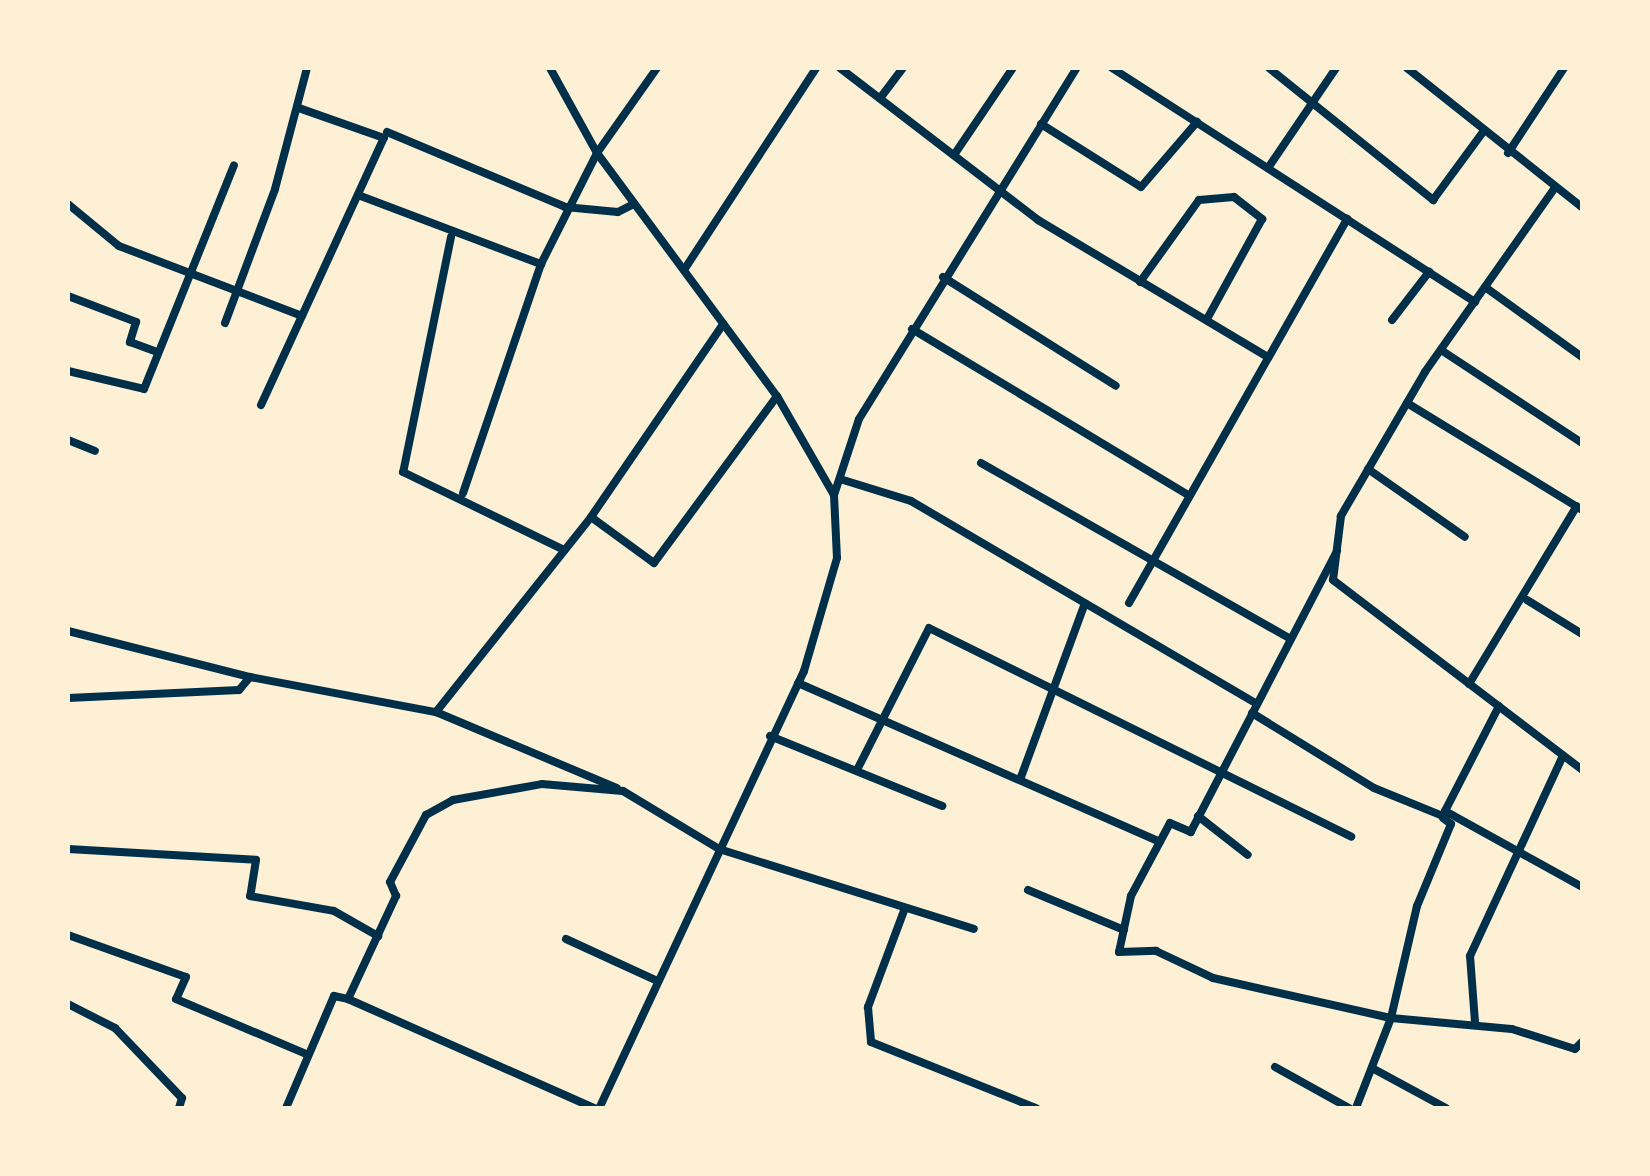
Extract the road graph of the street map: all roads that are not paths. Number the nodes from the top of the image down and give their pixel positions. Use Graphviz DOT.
graph roads {
  1 [pos="307,68"];
  2 [pos="550,68"];
  3 [pos="657,68"];
  4 [pos="816,68"];
  5 [pos="840,68"];
  6 [pos="903,68"];
  7 [pos="1013,68"];
  8 [pos="1078,68"];
  9 [pos="1112,68"];
  10 [pos="1269,68"];
  11 [pos="1336,68"];
  12 [pos="1407,68"];
  13 [pos="1430,68"];
  14 [pos="1564,68"];
  15 [pos="1422,80"];
  16 [pos="882,97"];
  17 [pos="1313,100"];
  18 [pos="299,108"];
  19 [pos="1197,122"];
  20 [pos="1041,124"];
  21 [pos="387,132"];
  22 [pos="1484,132"];
  23 [pos="596,153"];
  24 [pos="1508,153"];
  25 [pos="954,155"];
  26 [pos="234,165"];
  27 [pos="1268,168"];
  28 [pos="1554,188"];
  29 [pos="998,189"];
  30 [pos="358,195"];
  31 [pos="68,204"];
  32 [pos="634,204"];
  33 [pos="565,207"];
  34 [pos="1582,207"];
  35 [pos="1347,219"];
  36 [pos="451,237"];
  37 [pos="541,264"];
  38 [pos="187,270"];
  39 [pos="684,270"];
  40 [pos="1428,272"];
  41 [pos="943,276"];
  42 [pos="1140,282"];
  43 [pos="238,287"];
  44 [pos="1485,287"];
  45 [pos="68,296"];
  46 [pos="1474,302"];
  47 [pos="302,316"];
  48 [pos="1207,319"];
  49 [pos="1392,320"];
  50 [pos="225,323"];
  51 [pos="723,324"];
  52 [pos="912,329"];
  53 [pos="1441,350"];
  54 [pos="158,352"];
  55 [pos="1266,356"];
  56 [pos="1582,357"];
  57 [pos="68,371"];
  58 [pos="1116,386"];
  59 [pos="778,396"];
  60 [pos="1407,403"];
  61 [pos="261,405"];
  62 [pos="68,440"];
  63 [pos="1582,443"];
  64 [pos="95,451"];
  65 [pos="981,462"];
  66 [pos="1368,469"];
  67 [pos="840,479"];
  68 [pos="462,493"];
  69 [pos="1187,494"];
  70 [pos="834,495"];
  71 [pos="1580,508"];
  72 [pos="592,518"];
  73 [pos="1465,537"];
  74 [pos="562,549"];
  75 [pos="1336,551"];
  76 [pos="1154,556"];
  77 [pos="1526,600"];
  78 [pos="1085,603"];
  79 [pos="1129,603"];
  80 [pos="68,632"];
  81 [pos="1582,634"];
  82 [pos="1289,638"];
  83 [pos="250,677"];
  84 [pos="798,683"];
  85 [pos="1056,684"];
  86 [pos="1469,684"];
  87 [pos="68,698"];
  88 [pos="1498,706"];
  89 [pos="1254,708"];
  90 [pos="436,712"];
  91 [pos="882,719"];
  92 [pos="770,736"];
  93 [pos="1563,756"];
  94 [pos="857,770"];
  95 [pos="1222,770"];
  96 [pos="1582,770"];
  97 [pos="1020,777"];
  98 [pos="623,791"];
  99 [pos="942,806"];
  100 [pos="1444,814"];
  101 [pos="1198,816"];
  102 [pos="1351,837"];
  103 [pos="1160,842"];
  104 [pos="68,849"];
  105 [pos="719,849"];
  106 [pos="1248,856"];
  107 [pos="1517,858"];
  108 [pos="1582,887"];
  109 [pos="1028,890"];
  110 [pos="905,908"];
  111 [pos="974,930"];
  112 [pos="1124,930"];
  113 [pos="68,935"];
  114 [pos="378,936"];
  115 [pos="566,939"];
  116 [pos="655,980"];
  117 [pos="348,999"];
  118 [pos="68,1004"];
  119 [pos="1391,1018"];
  120 [pos="1475,1022"];
  121 [pos="1582,1042"];
  122 [pos="306,1054"];
  123 [pos="1275,1067"];
  124 [pos="1372,1068"];
  125 [pos="179,1108"];
  126 [pos="286,1108"];
  127 [pos="596,1108"];
  128 [pos="1036,1108"];
  129 [pos="1353,1108"];
  130 [pos="1446,1108"];
  1 -- 18 [label="street"];
  2 -- 23 [label="street"];
  3 -- 23 [label="street"];
  4 -- 39 [label="street"];
  5 -- 16 [label="street"];
  6 -- 16 [label="street"];
  7 -- 25 [label="street"];
  8 -- 20 [label="street"];
  9 -- 19 [label="street"];
  10 -- 17 [label="street"];
  11 -- 17 [label="street"];
  12 -- 15 [label="street"];
  13 -- 15 [label="street"];
  14 -- 24 [label="street"];
  15 -- 22 [label="street"];
  16 -- 25 [label="street"];
  17 -- 22 [label="street"];
  17 -- 27 [label="street"];
  18 -- 30 [label="street"];
  18 -- 43 [label="street"];
  19 -- 20 [label="street"];
  19 -- 27 [label="street"];
  20 -- 29 [label="street"];
  21 -- 33 [label="street"];
  22 -- 24 [label="street"];
  23 -- 32 [label="street"];
  23 -- 33 [label="street"];
  24 -- 28 [label="street"];
  25 -- 29 [label="street"];
  26 -- 38 [label="street"];
  27 -- 35 [label="street"];
  28 -- 34 [label="street"];
  28 -- 44 [label="street"];
  29 -- 41 [label="street"];
  29 -- 42 [label="street"];
  30 -- 36 [label="street"];
  30 -- 47 [label="street"];
  31 -- 38 [label="street"];
  32 -- 33 [label="street"];
  32 -- 39 [label="street"];
  33 -- 37 [label="street"];
  35 -- 40 [label="street"];
  35 -- 55 [label="street"];
  36 -- 37 [label="street"];
  36 -- 68 [label="street"];
  37 -- 68 [label="street"];
  38 -- 43 [label="street"];
  38 -- 54 [label="street"];
  39 -- 51 [label="street"];
  40 -- 46 [label="street"];
  40 -- 49 [label="street"];
  41 -- 52 [label="street"];
  41 -- 58 [label="street"];
  42 -- 48 [label="street"];
  42 -- 48 [label="street"];
  43 -- 47 [label="street"];
  43 -- 50 [label="street"];
  44 -- 46 [label="street"];
  44 -- 56 [label="street"];
  45 -- 54 [label="street"];
  46 -- 53 [label="street"];
  47 -- 61 [label="street"];
  48 -- 55 [label="street"];
  51 -- 59 [label="street"];
  51 -- 72 [label="street"];
  52 -- 67 [label="street"];
  52 -- 69 [label="street"];
  53 -- 60 [label="street"];
  53 -- 63 [label="street"];
  54 -- 57 [label="street"];
  55 -- 69 [label="street"];
  59 -- 70 [label="street"];
  59 -- 72 [label="street"];
  60 -- 66 [label="street"];
  60 -- 71 [label="street"];
  62 -- 64 [label="street"];
  65 -- 76 [label="street"];
  66 -- 73 [label="street"];
  66 -- 75 [label="street"];
  67 -- 70 [label="street"];
  67 -- 78 [label="street"];
  68 -- 74 [label="street"];
  69 -- 76 [label="street"];
  70 -- 84 [label="street"];
  71 -- 77 [label="street"];
  72 -- 74 [label="street"];
  74 -- 90 [label="street"];
  75 -- 82 [label="street"];
  75 -- 86 [label="street"];
  76 -- 79 [label="street"];
  76 -- 82 [label="street"];
  77 -- 81 [label="street"];
  77 -- 86 [label="street"];
  78 -- 85 [label="street"];
  78 -- 89 [label="street"];
  80 -- 83 [label="street"];
  82 -- 89 [label="street"];
  83 -- 87 [label="street"];
  83 -- 90 [label="street"];
  84 -- 91 [label="street"];
  84 -- 92 [label="street"];
  85 -- 91 [label="street"];
  85 -- 95 [label="street"];
  85 -- 97 [label="street"];
  86 -- 88 [label="street"];
  88 -- 93 [label="street"];
  88 -- 100 [label="street"];
  89 -- 95 [label="street"];
  89 -- 100 [label="street"];
  90 -- 98 [label="street"];
  91 -- 94 [label="street"];
  91 -- 97 [label="street"];
  92 -- 94 [label="street"];
  92 -- 105 [label="street"];
  93 -- 96 [label="street"];
  93 -- 107 [label="street"];
  94 -- 99 [label="street"];
  95 -- 101 [label="street"];
  95 -- 102 [label="street"];
  97 -- 103 [label="street"];
  98 -- 105 [label="street"];
  98 -- 114 [label="street"];
  100 -- 107 [label="street"];
  100 -- 119 [label="street"];
  101 -- 103 [label="street"];
  101 -- 106 [label="street"];
  103 -- 112 [label="street"];
  104 -- 114 [label="street"];
  105 -- 110 [label="street"];
  105 -- 116 [label="street"];
  107 -- 108 [label="street"];
  107 -- 120 [label="street"];
  109 -- 112 [label="street"];
  110 -- 111 [label="street"];
  110 -- 128 [label="street"];
  112 -- 119 [label="street"];
  113 -- 122 [label="street"];
  114 -- 117 [label="street"];
  115 -- 116 [label="street"];
  116 -- 127 [label="street"];
  117 -- 122 [label="street"];
  117 -- 127 [label="street"];
  118 -- 125 [label="street"];
  119 -- 120 [label="street"];
  119 -- 124 [label="street"];
  120 -- 121 [label="street"];
  122 -- 126 [label="street"];
  123 -- 129 [label="street"];
  124 -- 129 [label="street"];
  124 -- 130 [label="street"];
}
